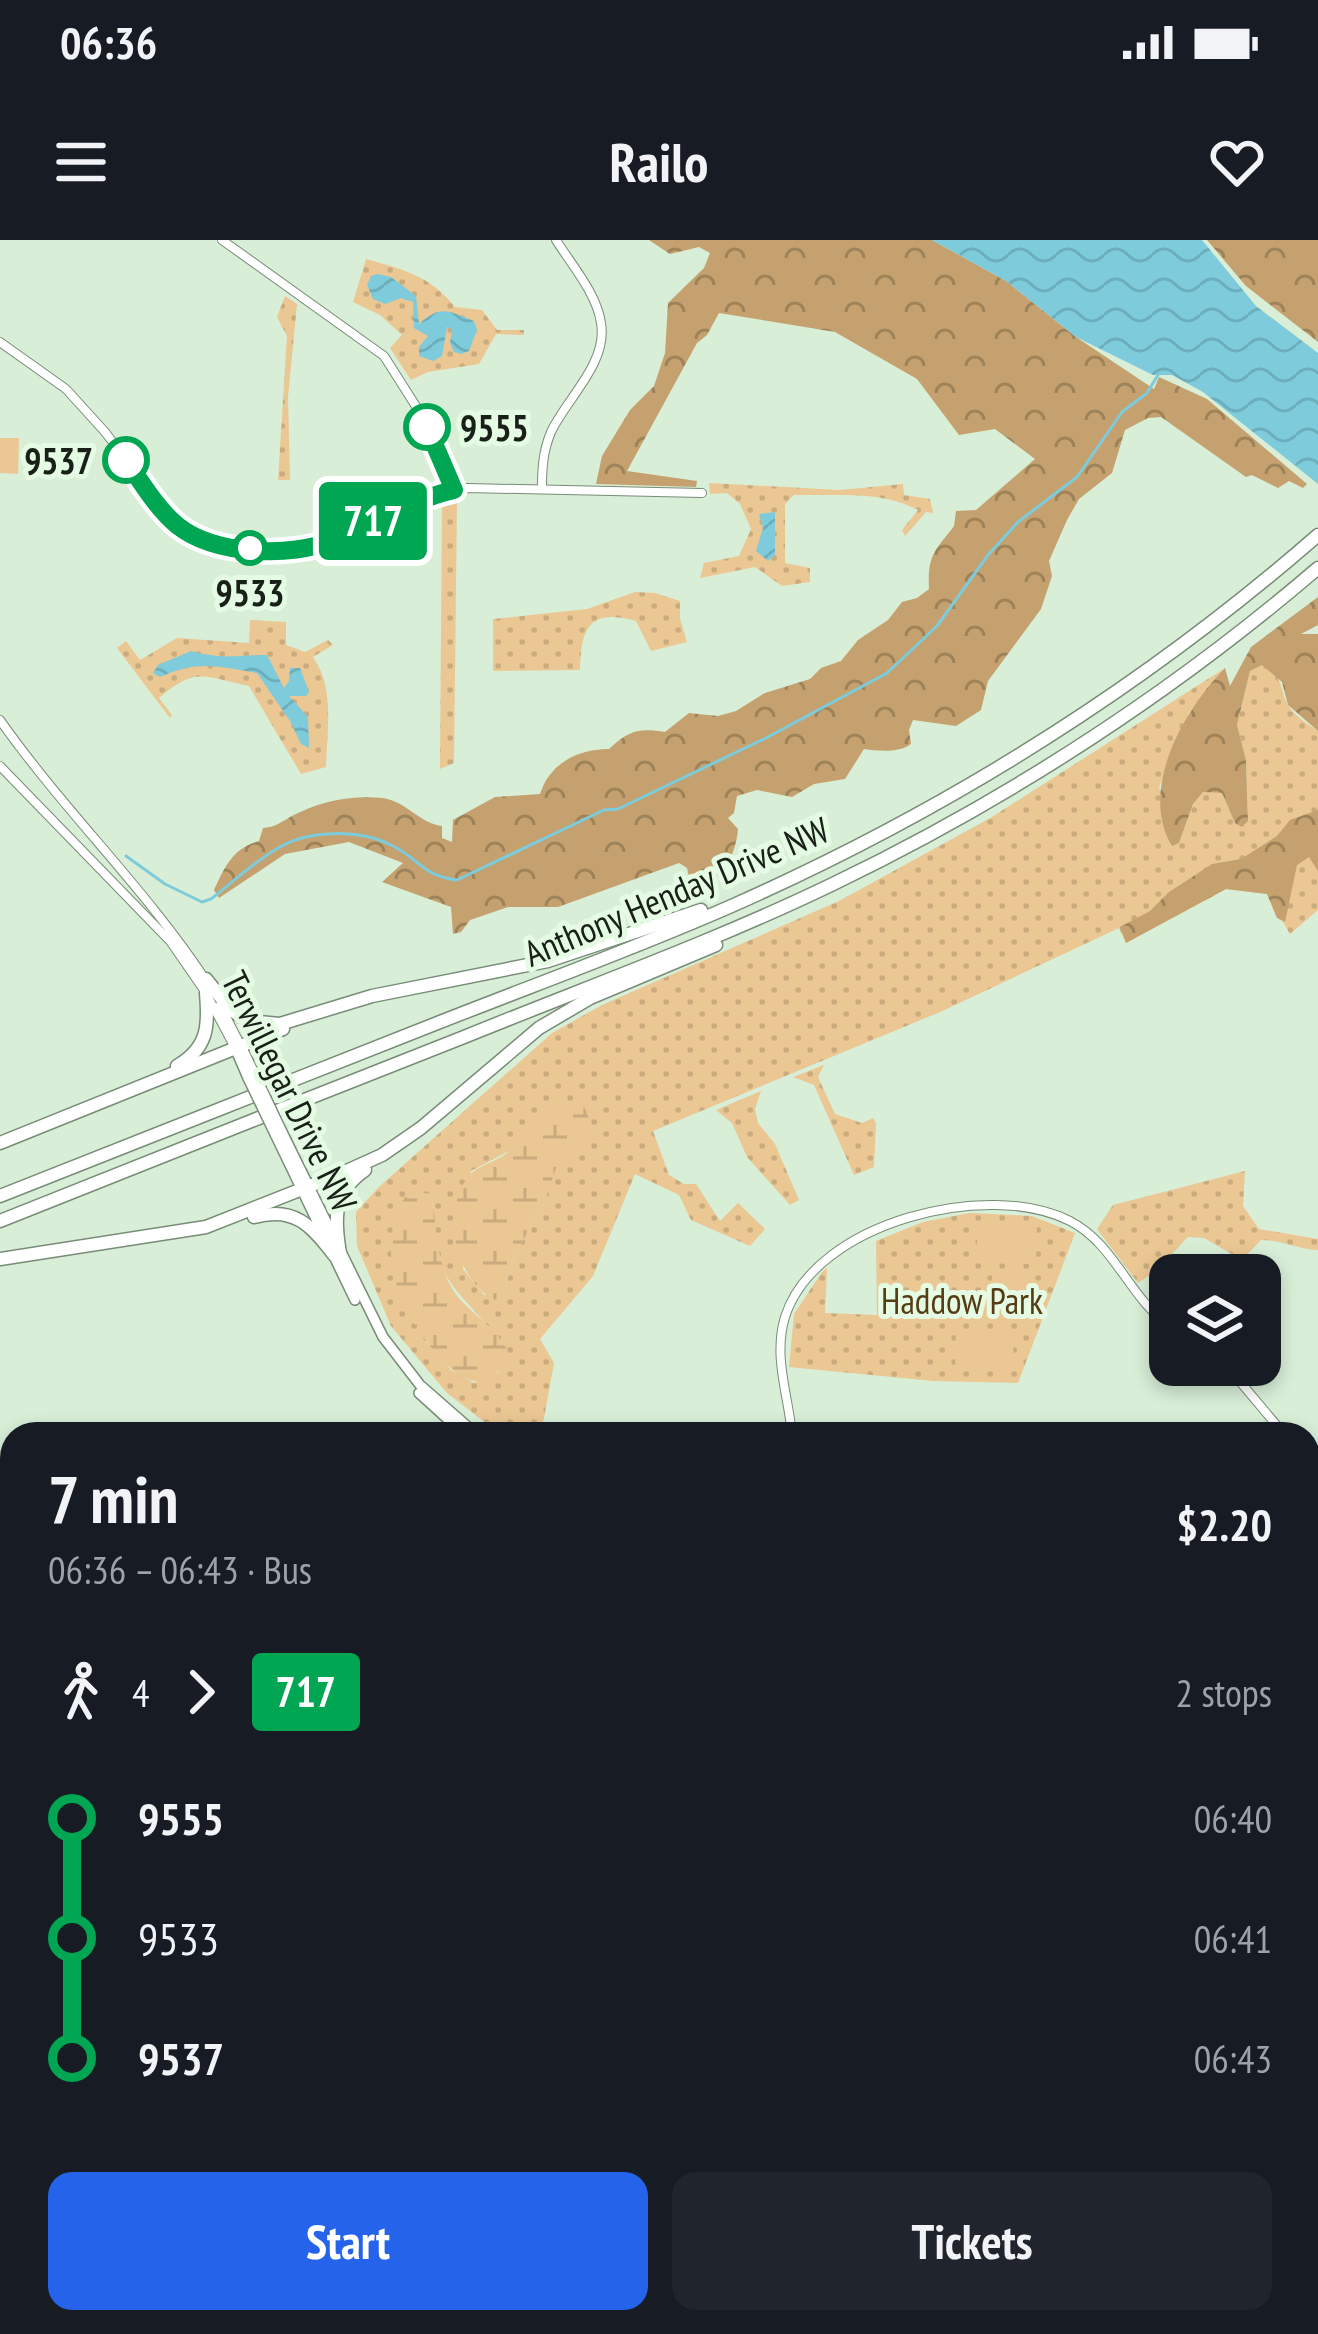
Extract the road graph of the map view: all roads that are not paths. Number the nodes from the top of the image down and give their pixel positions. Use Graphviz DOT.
graph roads {
  1 [pos="222,240"];
  2 [pos="556,240"];
  3 [pos="0,342"];
  4 [pos="542,488"];
  5 [pos="454,490"];
  6 [pos="702,493"];
  7 [pos="1318,535"];
  8 [pos="1316,570"];
  9 [pos="0,719"];
  10 [pos="0,766"];
  11 [pos="834,884"];
  12 [pos="776,885"];
  13 [pos="206,986"];
  14 [pos="343,1006"];
  15 [pos="238,1047"];
  16 [pos="150,1081"];
  17 [pos="0,1143"];
  18 [pos="382,1155"];
  19 [pos="305,1189"];
  20 [pos="0,1196"];
  21 [pos="0,1221"];
  22 [pos="206,1227"];
  23 [pos="337,1254"];
  24 [pos="0,1259"];
  25 [pos="1149,1309"];
  26 [pos="1244,1386"];
  27 [pos="452,1422"];
  28 [pos="462,1422"];
  29 [pos="790,1422"];
  30 [pos="1274,1422"];
  1 -- 5 [label="street"];
  2 -- 4 [label="street"];
  3 -- 5 [label="street"];
  4 -- 5 [label="street"];
  4 -- 6 [label="street"];
  7 -- 12 [label="highway, Anthony Henday Drive NW"];
  8 -- 11 [label="highway, Anthony Henday Drive NW"];
  9 -- 13 [label="street, Terwillegar Drive NW"];
  10 -- 13 [label="street, Terwillegar Drive NW"];
  11 -- 18 [label="highway"];
  11 -- 21 [label="highway, Anthony Henday Drive NW"];
  12 -- 14 [label="highway"];
  12 -- 20 [label="highway, Anthony Henday Drive NW"];
  13 -- 14 [label="highway"];
  13 -- 15 [label="street, Terwillegar Drive NW"];
  13 -- 16 [label="highway"];
  14 -- 15 [label="highway"];
  15 -- 16 [label="highway"];
  15 -- 19 [label="main road, Terwillegar Drive NW, bridge"];
  16 -- 17 [label="highway"];
  18 -- 19 [label="highway"];
  18 -- 23 [label="highway"];
  19 -- 22 [label="highway"];
  19 -- 23 [label="main road, Terwillegar Drive NW"];
  22 -- 23 [label="highway"];
  22 -- 24 [label="highway"];
  23 -- 27 [label="main road, Terwillegar Drive NW"];
  23 -- 28 [label="main road, Terwillegar Drive NW"];
  25 -- 29 [label="street"];
  26 -- 30 [label="street"];
}
